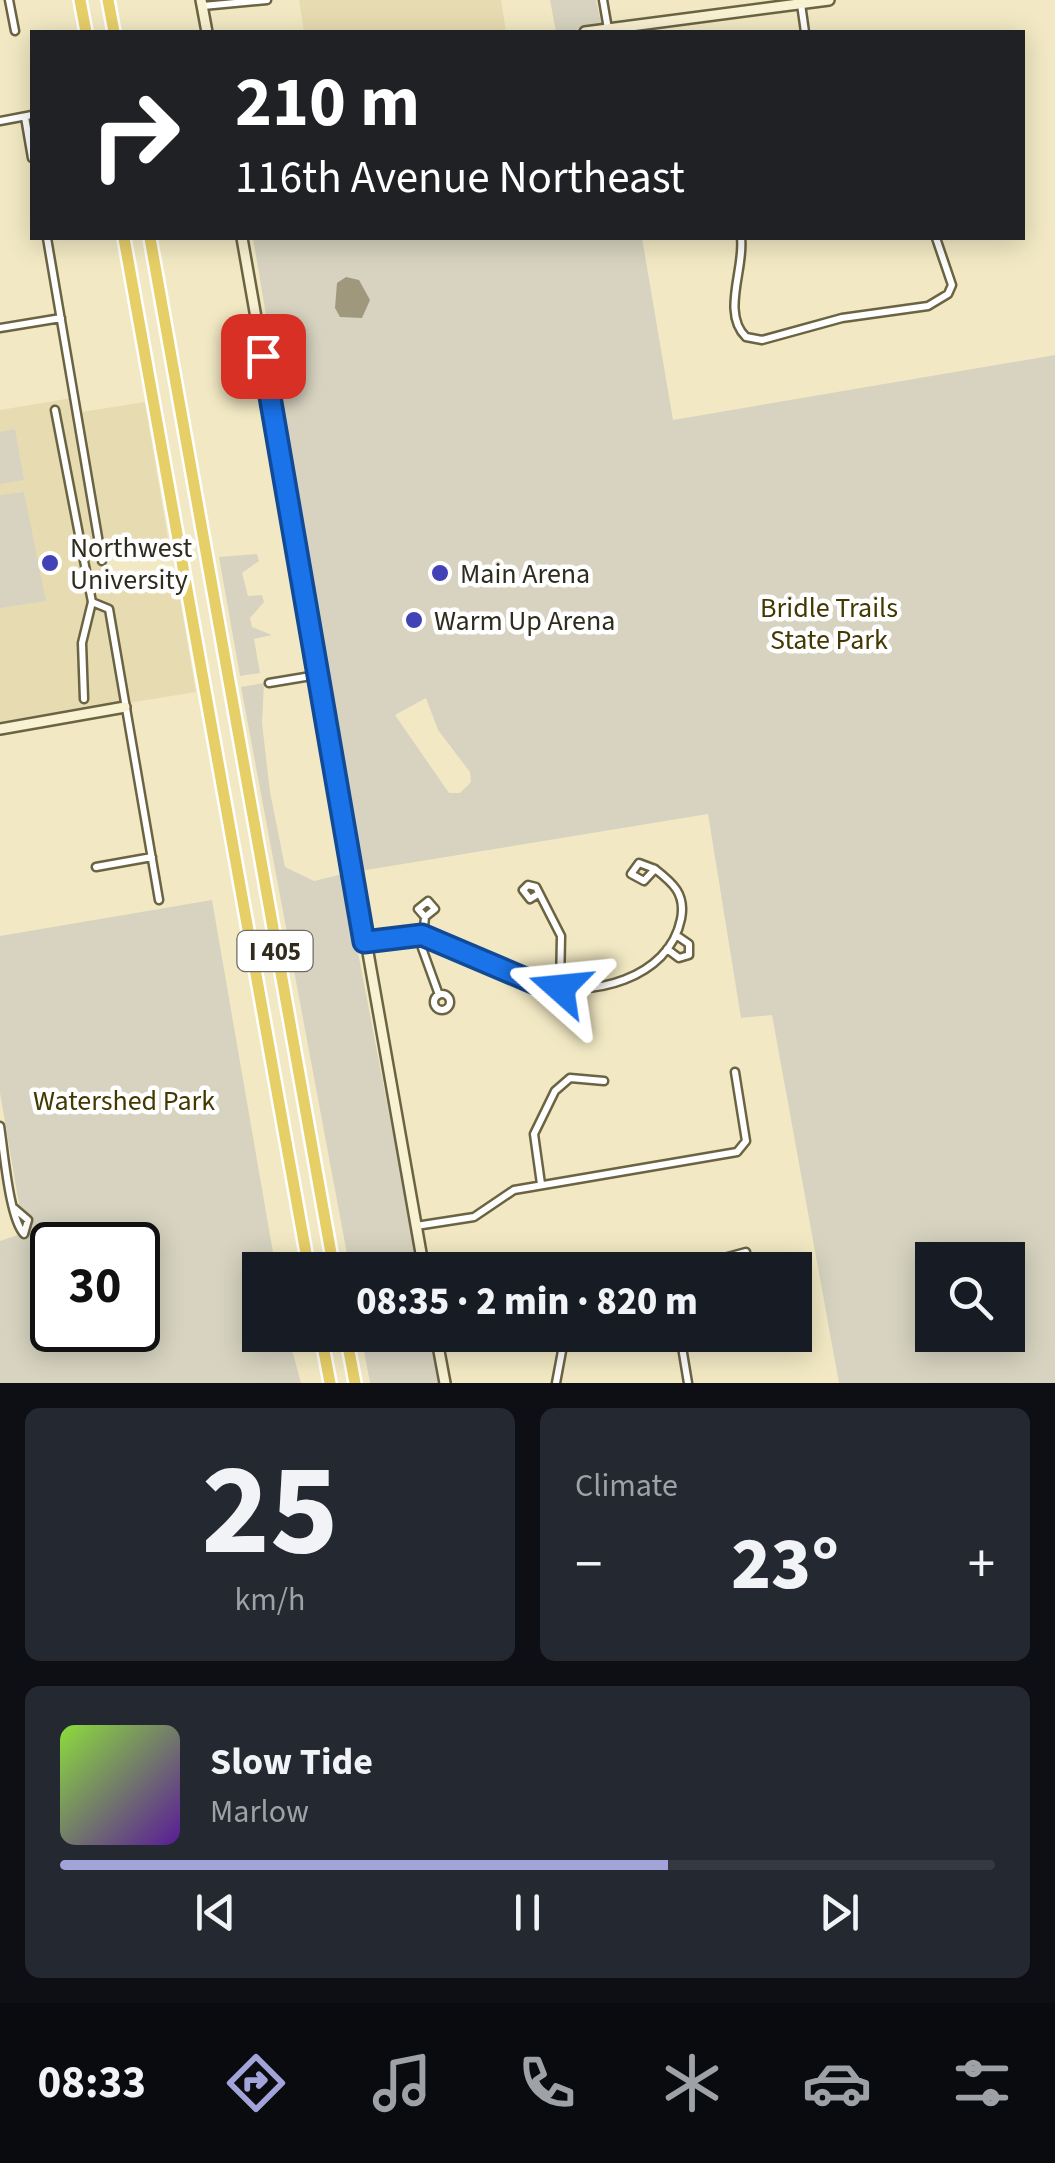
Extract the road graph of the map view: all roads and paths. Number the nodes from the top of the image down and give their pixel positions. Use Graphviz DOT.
graph roads {
  1 [pos="9,0"];
  2 [pos="80,0"];
  3 [pos="108,0"];
  4 [pos="266,0"];
  5 [pos="603,0"];
  6 [pos="829,0"];
  7 [pos="800,2"];
  8 [pos="202,3"];
  9 [pos="608,29"];
  10 [pos="15,30"];
  11 [pos="86,30"];
  12 [pos="114,30"];
  13 [pos="207,30"];
  14 [pos="601,30"];
  15 [pos="806,30"];
  16 [pos="29,116"];
  17 [pos="0,121"];
  18 [pos="47,240"];
  19 [pos="124,240"];
  20 [pos="150,240"];
  21 [pos="242,240"];
  22 [pos="742,240"];
  23 [pos="937,240"];
  24 [pos="61,318"];
  25 [pos="0,328"];
  26 [pos="55,410"];
  27 [pos="102,561"];
  28 [pos="92,602"];
  29 [pos="317,675"];
  30 [pos="269,683"];
  31 [pos="84,699"];
  32 [pos="125,707"];
  33 [pos="0,729"];
  34 [pos="152,857"];
  35 [pos="96,866"];
  36 [pos="656,869"];
  37 [pos="538,894"];
  38 [pos="159,900"];
  39 [pos="425,917"];
  40 [pos="422,935"];
  41 [pos="364,942"];
  42 [pos="672,942"];
  43 [pos="560,988"];
  44 [pos="439,995"];
  45 [pos="735,1072"];
  46 [pos="604,1080"];
  47 [pos="0,1126"];
  48 [pos="541,1184"];
  49 [pos="14,1208"];
  50 [pos="416,1226"];
  51 [pos="306,1252"];
  52 [pos="331,1252"];
  53 [pos="421,1252"];
  54 [pos="324,1352"];
  55 [pos="349,1352"];
  56 [pos="440,1352"];
  57 [pos="562,1352"];
  58 [pos="683,1352"];
  59 [pos="330,1383"];
  60 [pos="355,1383"];
  61 [pos="446,1383"];
  62 [pos="556,1383"];
  63 [pos="688,1383"];
  1 -- 10 [label="street"];
  2 -- 11 [label="highway"];
  3 -- 12 [label="highway"];
  4 -- 8 [label="street"];
  5 -- 9 [label="street"];
  6 -- 7 [label="street"];
  7 -- 9 [label="street"];
  7 -- 15 [label="street"];
  8 -- 13 [label="street"];
  9 -- 14 [label="street"];
  16 -- 17 [label="street"];
  18 -- 24 [label="street"];
  19 -- 51 [label="highway, I 405"];
  20 -- 52 [label="highway, I 405"];
  21 -- 29 [label="street"];
  22 -- 23 [label="street"];
  24 -- 25 [label="street"];
  24 -- 27 [label="street"];
  26 -- 28 [label="street"];
  28 -- 31 [label="street"];
  28 -- 32 [label="street"];
  29 -- 30 [label="street"];
  29 -- 41 [label="street"];
  32 -- 33 [label="street"];
  32 -- 34 [label="street"];
  34 -- 35 [label="street"];
  34 -- 38 [label="street"];
  36 -- 42 [label="street"];
  37 -- 43 [label="street"];
  39 -- 40 [label="street"];
  40 -- 41 [label="street"];
  40 -- 43 [label="street"];
  40 -- 44 [label="street"];
  41 -- 50 [label="street"];
  42 -- 42 [label="street"];
  42 -- 43 [label="street"];
  45 -- 48 [label="street"];
  46 -- 48 [label="street"];
  47 -- 49 [label="street"];
  48 -- 50 [label="street"];
  50 -- 53 [label="street"];
  54 -- 59 [label="highway"];
  55 -- 60 [label="highway"];
  56 -- 61 [label="street"];
  57 -- 62 [label="street"];
  58 -- 63 [label="street"];
}
